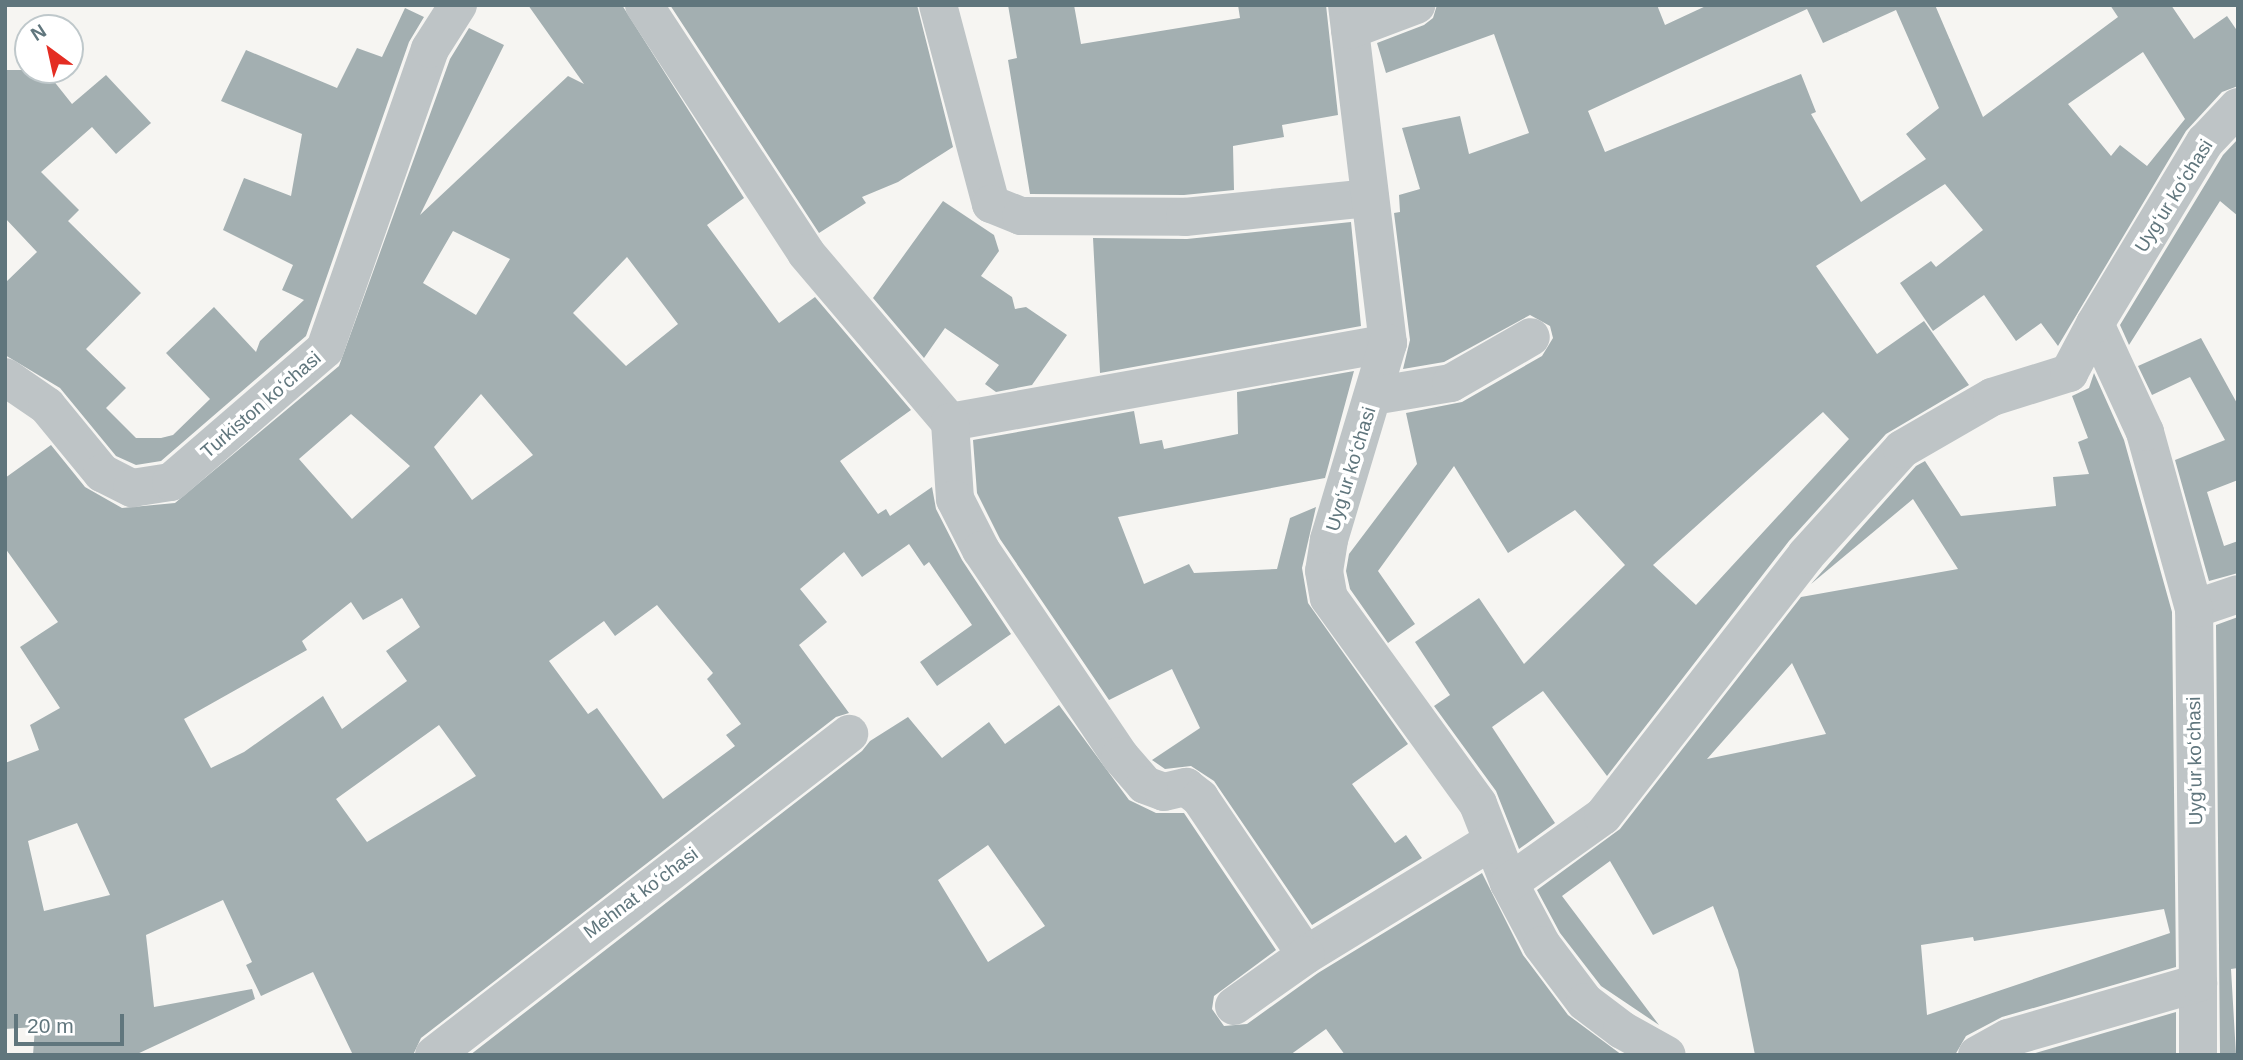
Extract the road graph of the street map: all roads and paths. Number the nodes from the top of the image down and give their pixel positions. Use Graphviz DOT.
graph roads {
  1 [pos="458,5"];
  2 [pos="644,5"];
  3 [pos="938,5"];
  4 [pos="1416,5"];
  5 [pos="1348,17"];
  6 [pos="2238,107"];
  7 [pos="1370,198"];
  8 [pos="2095,324"];
  9 [pos="1531,338"];
  10 [pos="1388,343"];
  11 [pos="5,377"];
  12 [pos="1373,396"];
  13 [pos="950,422"];
  14 [pos="2238,594"];
  15 [pos="2194,610"];
  16 [pos="849,734"];
  17 [pos="1492,841"];
  18 [pos="1508,883"];
  19 [pos="1306,955"];
  20 [pos="2198,983"];
  21 [pos="1234,1006"];
  22 [pos="434,1055"];
  23 [pos="1667,1055"];
  24 [pos="1977,1055"];
  25 [pos="2198,1055"];
  1 -- 11 [label="street, Turkiston koʻchasi"];
  2 -- 13 [label="street"];
  3 -- 7 [label="street"];
  4 -- 5 [label="street"];
  5 -- 7 [label="street, Uygʻur koʻchasi"];
  6 -- 8 [label="street, Uygʻur koʻchasi"];
  7 -- 10 [label="street, Uygʻur koʻchasi"];
  8 -- 15 [label="street, Uygʻur koʻchasi"];
  8 -- 18 [label="street, Uygʻur koʻchasi"];
  9 -- 12 [label="street"];
  10 -- 12 [label="street, Uygʻur koʻchasi"];
  10 -- 13 [label="street"];
  12 -- 17 [label="street, Uygʻur koʻchasi"];
  13 -- 19 [label="street"];
  14 -- 15 [label="street"];
  15 -- 20 [label="street, Uygʻur koʻchasi"];
  16 -- 22 [label="street, Mehnat koʻchasi"];
  17 -- 18 [label="street, Uygʻur koʻchasi"];
  17 -- 19 [label="street"];
  18 -- 23 [label="street, Uygʻur koʻchasi"];
  19 -- 21 [label="street"];
  20 -- 24 [label="street"];
  20 -- 25 [label="street, Uygʻur koʻchasi"];
}
